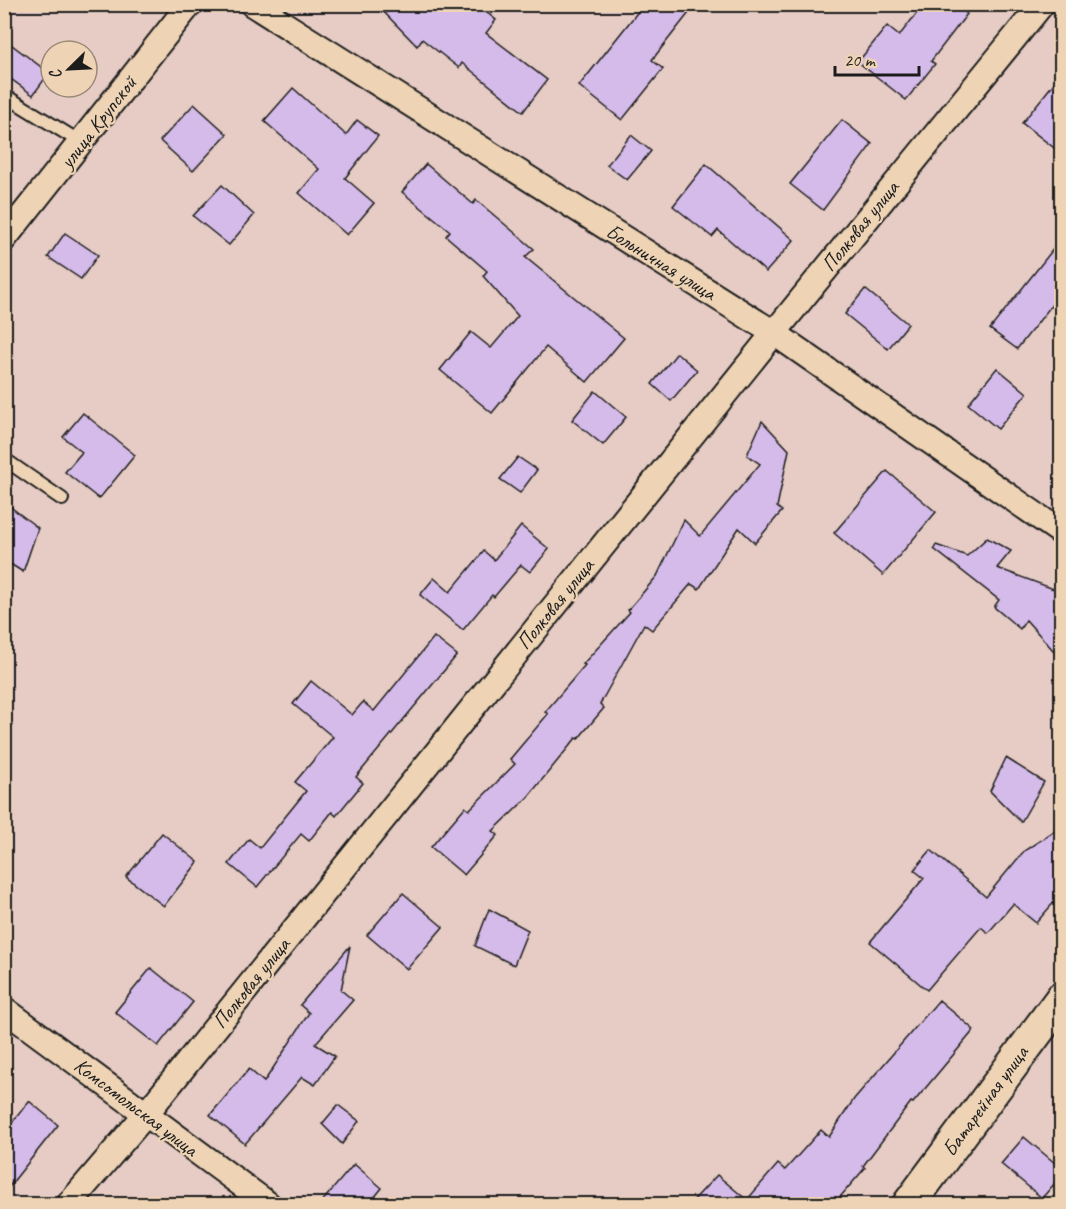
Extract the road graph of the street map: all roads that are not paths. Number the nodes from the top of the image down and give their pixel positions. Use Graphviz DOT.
graph roads {
  1 [pos="190,4"];
  2 [pos="252,4"];
  3 [pos="1042,4"];
  4 [pos="4,95"];
  5 [pos="82,143"];
  6 [pos="6,234"];
  7 [pos="774,333"];
  8 [pos="4,459"];
  9 [pos="62,500"];
  10 [pos="1062,533"];
  11 [pos="1062,998"];
  12 [pos="4,1009"];
  13 [pos="146,1114"];
  14 [pos="69,1204"];
  15 [pos="268,1204"];
  16 [pos="909,1204"];
  1 -- 5 [label="street, улица Крупской"];
  2 -- 7 [label="street, Больничная улица"];
  3 -- 7 [label="street, Полковая улица"];
  4 -- 5 [label="lane"];
  5 -- 6 [label="street, улица Крупской"];
  7 -- 10 [label="street, Больничная улица"];
  7 -- 13 [label="street, Полковая улица"];
  8 -- 9 [label="lane"];
  11 -- 16 [label="street, Батарейная улица"];
  12 -- 13 [label="street, Комсомольская улица"];
  13 -- 14 [label="street, Полковая улица"];
  13 -- 15 [label="street, Комсомольская улица"];
}
